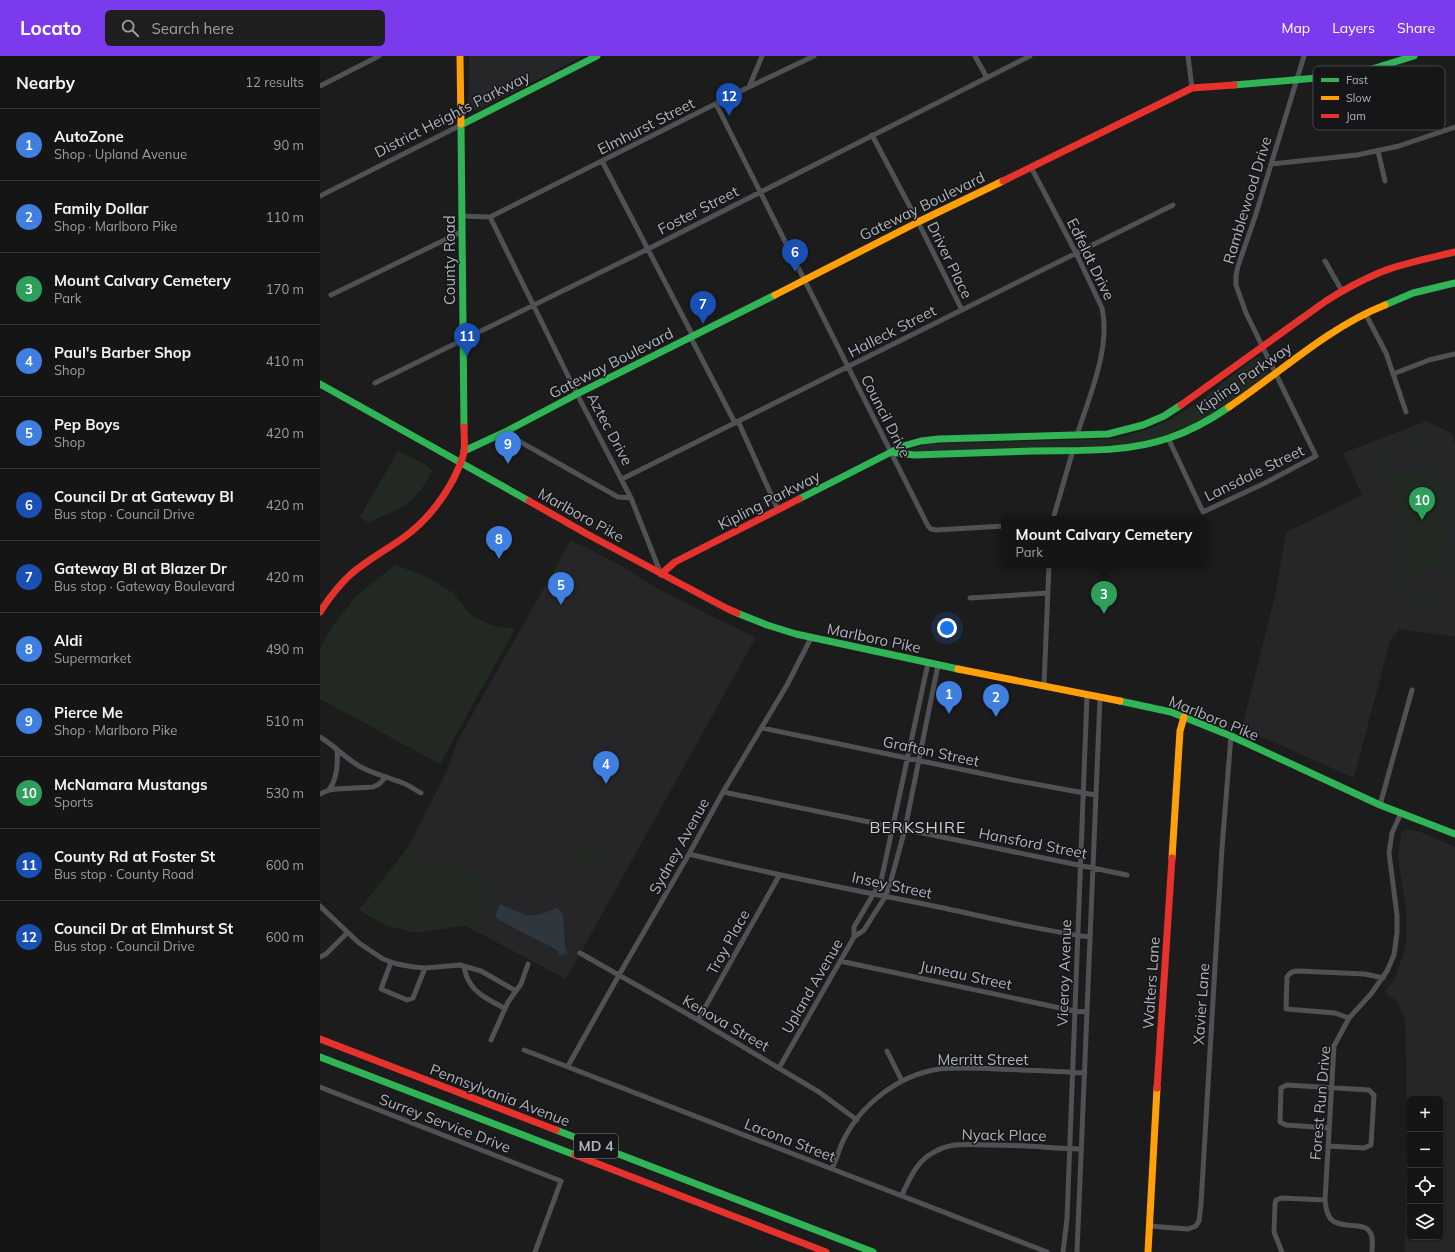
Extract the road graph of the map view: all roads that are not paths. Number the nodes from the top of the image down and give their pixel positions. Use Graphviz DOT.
graph roads {
  1 [pos="379,56"];
  2 [pos="460,56"];
  3 [pos="596,56"];
  4 [pos="762,56"];
  5 [pos="814,56"];
  6 [pos="975,56"];
  7 [pos="1030,56"];
  8 [pos="1188,56"];
  9 [pos="1304,56"];
  10 [pos="1414,56"];
  11 [pos="1380,66"];
  12 [pos="987,78"];
  13 [pos="1313,79"];
  14 [pos="1297,80"];
  15 [pos="320,86"];
  16 [pos="749,87"];
  17 [pos="1192,88"];
  18 [pos="716,104"];
  19 [pos="461,125"];
  20 [pos="1455,127"];
  21 [pos="872,135"];
  22 [pos="1378,151"];
  23 [pos="602,161"];
  24 [pos="1271,164"];
  25 [pos="1031,167"];
  26 [pos="1384,181"];
  27 [pos="760,191"];
  28 [pos="320,196"];
  29 [pos="1173,205"];
  30 [pos="461,216"];
  31 [pos="490,217"];
  32 [pos="918,222"];
  33 [pos="461,232"];
  34 [pos="648,249"];
  35 [pos="1455,252"];
  36 [pos="1076,253"];
  37 [pos="1325,261"];
  38 [pos="804,279"];
  39 [pos="1455,283"];
  40 [pos="1342,291"];
  41 [pos="331,295"];
  42 [pos="534,304"];
  43 [pos="962,310"];
  44 [pos="1365,313"];
  45 [pos="692,337"];
  46 [pos="462,340"];
  47 [pos="1262,347"];
  48 [pos="1455,354"];
  49 [pos="848,367"];
  50 [pos="1276,374"];
  51 [pos="1393,374"];
  52 [pos="375,383"];
  53 [pos="320,384"];
  54 [pos="577,394"];
  55 [pos="1406,412"];
  56 [pos="737,422"];
  57 [pos="505,432"];
  58 [pos="1077,435"];
  59 [pos="1168,438"];
  60 [pos="1073,450"];
  61 [pos="464,451"];
  62 [pos="891,452"];
  63 [pos="1316,456"];
  64 [pos="462,463"];
  65 [pos="622,479"];
  66 [pos="631,498"];
  67 [pos="778,510"];
  68 [pos="1054,516"];
  69 [pos="1001,526"];
  70 [pos="1049,568"];
  71 [pos="661,574"];
  72 [pos="1048,593"];
  73 [pos="970,598"];
  74 [pos="320,612"];
  75 [pos="811,638"];
  76 [pos="928,663"];
  77 [pos="938,665"];
  78 [pos="1044,685"];
  79 [pos="1412,690"];
  80 [pos="1087,695"];
  81 [pos="1100,698"];
  82 [pos="1184,717"];
  83 [pos="762,728"];
  84 [pos="1231,736"];
  85 [pos="320,737"];
  86 [pos="337,750"];
  87 [pos="908,758"];
  88 [pos="919,760"];
  89 [pos="386,777"];
  90 [pos="329,790"];
  91 [pos="723,792"];
  92 [pos="422,793"];
  93 [pos="1084,793"];
  94 [pos="320,794"];
  95 [pos="1095,795"];
  96 [pos="1380,805"];
  97 [pos="1400,813"];
  98 [pos="893,827"];
  99 [pos="905,829"];
  100 [pos="1455,834"];
  101 [pos="689,854"];
  102 [pos="1081,864"];
  103 [pos="1093,867"];
  104 [pos="1127,875"];
  105 [pos="779,876"];
  106 [pos="872,894"];
  107 [pos="885,897"];
  108 [pos="320,906"];
  109 [pos="347,933"];
  110 [pos="1077,935"];
  111 [pos="1090,937"];
  112 [pos="854,938"];
  113 [pos="580,953"];
  114 [pos="320,957"];
  115 [pos="840,961"];
  116 [pos="391,962"];
  117 [pos="528,964"];
  118 [pos="464,966"];
  119 [pos="425,968"];
  120 [pos="619,975"];
  121 [pos="1382,978"];
  122 [pos="516,991"];
  123 [pos="504,1008"];
  124 [pos="1074,1011"];
  125 [pos="1087,1012"];
  126 [pos="1350,1018"];
  127 [pos="698,1020"];
  128 [pos="320,1039"];
  129 [pos="491,1040"];
  130 [pos="524,1050"];
  131 [pos="887,1051"];
  132 [pos="320,1057"];
  133 [pos="568,1066"];
  134 [pos="779,1068"];
  135 [pos="1072,1072"];
  136 [pos="1085,1073"];
  137 [pos="902,1081"];
  138 [pos="320,1087"];
  139 [pos="1332,1088"];
  140 [pos="856,1120"];
  141 [pos="1329,1128"];
  142 [pos="1328,1146"];
  143 [pos="1069,1149"];
  144 [pos="1081,1149"];
  145 [pos="832,1169"];
  146 [pos="902,1195"];
  147 [pos="1325,1200"];
  148 [pos="1149,1226"];
  149 [pos="535,1252"];
  150 [pos="826,1252"];
  151 [pos="873,1252"];
  152 [pos="1047,1252"];
  153 [pos="1063,1252"];
  154 [pos="1077,1252"];
  155 [pos="1148,1252"];
  156 [pos="1282,1252"];
  157 [pos="1372,1252"];
  1 -- 15 [label="street"];
  2 -- 19 [label="main road, County Road"];
  3 -- 19 [label="main road, District Heights Parkway"];
  4 -- 16 [label="street"];
  5 -- 16 [label="street, Elmhurst Street"];
  6 -- 12 [label="street"];
  7 -- 12 [label="street, Foster Street"];
  8 -- 17 [label="street"];
  9 -- 14 [label="street, Ramblewood Drive"];
  10 -- 11 [label="main road, Gateway Boulevard"];
  12 -- 21 [label="street, Foster Street"];
  13 -- 14 [label="main road, Gateway Boulevard"];
  14 -- 17 [label="main road, Gateway Boulevard"];
  14 -- 24 [label="street, Ramblewood Drive"];
  16 -- 18 [label="street, Elmhurst Street"];
  17 -- 25 [label="main road, Gateway Boulevard"];
  18 -- 23 [label="street, Elmhurst Street"];
  18 -- 27 [label="street, Council Drive"];
  19 -- 28 [label="street, District Heights Parkway"];
  19 -- 30 [label="main road, County Road"];
  20 -- 22 [label="street"];
  21 -- 27 [label="street, Foster Street"];
  21 -- 32 [label="street, Driver Place"];
  22 -- 24 [label="street"];
  22 -- 26 [label="street"];
  23 -- 31 [label="street, Elmhurst Street"];
  23 -- 34 [label="street"];
  24 -- 47 [label="street, Ramblewood Drive"];
  25 -- 32 [label="main road, Gateway Boulevard"];
  25 -- 36 [label="street, Edfeldt Drive"];
  27 -- 34 [label="street, Foster Street"];
  27 -- 38 [label="street, Council Drive"];
  29 -- 36 [label="street, Halleck Street"];
  30 -- 31 [label="street"];
  30 -- 33 [label="main road, County Road"];
  31 -- 42 [label="street, Aztec Drive"];
  32 -- 38 [label="main road, Gateway Boulevard"];
  32 -- 43 [label="street, Driver Place"];
  33 -- 41 [label="street"];
  33 -- 46 [label="main road, County Road"];
  34 -- 42 [label="street, Foster Street"];
  34 -- 45 [label="street"];
  35 -- 40 [label="main road, Kipling Parkway"];
  36 -- 43 [label="street, Halleck Street"];
  36 -- 58 [label="street, Edfeldt Drive"];
  37 -- 40 [label="street"];
  38 -- 45 [label="main road, Gateway Boulevard"];
  38 -- 49 [label="street, Council Drive"];
  39 -- 44 [label="main road, Kipling Parkway"];
  40 -- 47 [label="main road, Kipling Parkway"];
  42 -- 46 [label="street, Foster Street"];
  42 -- 54 [label="street, Aztec Drive"];
  43 -- 49 [label="street, Halleck Street"];
  44 -- 50 [label="main road, Kipling Parkway"];
  44 -- 51 [label="street"];
  45 -- 54 [label="main road, Gateway Boulevard"];
  45 -- 56 [label="street"];
  46 -- 52 [label="street, Foster Street"];
  46 -- 61 [label="main road, County Road"];
  47 -- 50 [label="street, Ramblewood Drive"];
  47 -- 58 [label="main road, Kipling Parkway"];
  48 -- 51 [label="street"];
  49 -- 56 [label="street, Halleck Street"];
  49 -- 62 [label="street, Council Drive"];
  50 -- 59 [label="main road, Kipling Parkway"];
  50 -- 63 [label="street, Ramblewood Drive"];
  51 -- 55 [label="street"];
  53 -- 64 [label="main road, Marlboro Pike"];
  54 -- 57 [label="main road, Gateway Boulevard"];
  54 -- 65 [label="street, Aztec Drive"];
  56 -- 65 [label="street, Halleck Street"];
  56 -- 67 [label="street"];
  57 -- 61 [label="main road, Gateway Boulevard"];
  57 -- 66 [label="street"];
  58 -- 62 [label="main road, Kipling Parkway"];
  59 -- 60 [label="main road, Kipling Parkway"];
  59 -- 63 [label="street, Lansdale Street"];
  60 -- 62 [label="main road, Kipling Parkway"];
  60 -- 68 [label="street"];
  61 -- 64 [label="main road, County Road"];
  62 -- 67 [label="main road, Kipling Parkway"];
  62 -- 69 [label="street, Council Drive"];
  64 -- 71 [label="main road, Marlboro Pike"];
  64 -- 74 [label="main road, County Road"];
  65 -- 66 [label="street, Aztec Drive"];
  66 -- 71 [label="street, Aztec Drive"];
  67 -- 71 [label="main road, Kipling Parkway"];
  70 -- 72 [label="street"];
  71 -- 75 [label="main road, Marlboro Pike"];
  72 -- 73 [label="street"];
  72 -- 78 [label="street"];
  75 -- 76 [label="main road, Marlboro Pike"];
  75 -- 83 [label="street, Sydney Avenue"];
  76 -- 77 [label="main road, Marlboro Pike"];
  76 -- 87 [label="street, Upland Avenue"];
  77 -- 78 [label="main road, Marlboro Pike"];
  77 -- 88 [label="street, Upland Avenue"];
  78 -- 80 [label="main road, Marlboro Pike"];
  79 -- 96 [label="street"];
  80 -- 81 [label="main road, Marlboro Pike"];
  80 -- 93 [label="street, Viceroy Avenue"];
  81 -- 82 [label="main road, Marlboro Pike"];
  81 -- 95 [label="street, Viceroy Avenue"];
  82 -- 84 [label="main road, Marlboro Pike"];
  82 -- 148 [label="main road, Walters Lane"];
  83 -- 87 [label="street, Grafton Street"];
  83 -- 91 [label="street, Sydney Avenue"];
  84 -- 96 [label="main road, Marlboro Pike"];
  84 -- 148 [label="street, Xavier Lane"];
  85 -- 86 [label="street"];
  86 -- 89 [label="street"];
  86 -- 90 [label="street"];
  87 -- 88 [label="street, Grafton Street"];
  87 -- 98 [label="street, Upland Avenue"];
  88 -- 93 [label="street, Grafton Street"];
  88 -- 99 [label="street, Upland Avenue"];
  89 -- 90 [label="street"];
  89 -- 92 [label="street"];
  90 -- 94 [label="street"];
  91 -- 98 [label="street, Hansford Street"];
  91 -- 101 [label="street, Sydney Avenue"];
  93 -- 95 [label="street, Grafton Street"];
  93 -- 102 [label="street, Viceroy Avenue"];
  95 -- 103 [label="street, Viceroy Avenue"];
  96 -- 97 [label="main road, Marlboro Pike"];
  97 -- 100 [label="main road, Marlboro Pike"];
  97 -- 121 [label="street, Forest Run Drive"];
  98 -- 99 [label="street, Hansford Street"];
  98 -- 106 [label="street, Upland Avenue"];
  99 -- 102 [label="street, Hansford Street"];
  99 -- 107 [label="street, Upland Avenue"];
  101 -- 105 [label="street, Insey Street"];
  101 -- 120 [label="street, Sydney Avenue"];
  102 -- 103 [label="street, Hansford Street"];
  102 -- 110 [label="street, Viceroy Avenue"];
  103 -- 104 [label="street, Hansford Street"];
  103 -- 111 [label="street, Viceroy Avenue"];
  105 -- 106 [label="street, Insey Street"];
  105 -- 127 [label="street, Troy Place"];
  106 -- 107 [label="street, Insey Street"];
  106 -- 112 [label="street, Upland Avenue"];
  107 -- 110 [label="street, Insey Street"];
  107 -- 112 [label="street, Upland Avenue"];
  108 -- 109 [label="street"];
  109 -- 114 [label="street"];
  109 -- 116 [label="street"];
  110 -- 111 [label="street, Insey Street"];
  110 -- 124 [label="street, Viceroy Avenue"];
  111 -- 125 [label="street, Viceroy Avenue"];
  112 -- 115 [label="street, Upland Avenue"];
  113 -- 120 [label="street, Kenova Street"];
  115 -- 124 [label="street, Juneau Street"];
  115 -- 134 [label="street, Upland Avenue"];
  116 -- 119 [label="street"];
  116 -- 119 [label="street"];
  117 -- 122 [label="street"];
  118 -- 119 [label="street"];
  118 -- 122 [label="street"];
  118 -- 123 [label="street"];
  120 -- 127 [label="street, Kenova Street"];
  120 -- 133 [label="street, Sydney Avenue"];
  121 -- 126 [label="street, Forest Run Drive"];
  121 -- 126 [label="street"];
  122 -- 123 [label="street"];
  123 -- 129 [label="street"];
  124 -- 125 [label="street, Juneau Street"];
  124 -- 135 [label="street, Viceroy Avenue"];
  125 -- 136 [label="street, Viceroy Avenue"];
  126 -- 139 [label="street, Forest Run Drive"];
  127 -- 134 [label="street, Kenova Street"];
  128 -- 151 [label="main road, Pennsylvania Avenue / MD 4"];
  130 -- 133 [label="street, Lacona Street"];
  131 -- 137 [label="street"];
  132 -- 150 [label="main road, Pennsylvania Avenue / MD 4"];
  133 -- 145 [label="street, Lacona Street"];
  134 -- 140 [label="street, Kenova Street"];
  135 -- 136 [label="street, Merritt Street"];
  135 -- 137 [label="street, Merritt Street"];
  135 -- 143 [label="street, Viceroy Avenue"];
  136 -- 144 [label="street, Viceroy Avenue"];
  137 -- 140 [label="street, Merritt Street"];
  138 -- 149 [label="street, Surrey Service Drive"];
  139 -- 141 [label="street, Forest Run Drive"];
  139 -- 141 [label="street"];
  139 -- 142 [label="street"];
  140 -- 145 [label="street, Merritt Street"];
  141 -- 142 [label="street, Forest Run Drive"];
  142 -- 147 [label="street, Forest Run Drive"];
  143 -- 144 [label="street, Nyack Place"];
  143 -- 146 [label="street, Nyack Place"];
  143 -- 153 [label="street, Viceroy Avenue"];
  144 -- 154 [label="street, Viceroy Avenue"];
  145 -- 146 [label="street, Lacona Street"];
  146 -- 152 [label="street, Lacona Street"];
  147 -- 156 [label="street"];
  147 -- 157 [label="street, Forest Run Drive"];
  148 -- 155 [label="main road, Walters Lane"];
}
